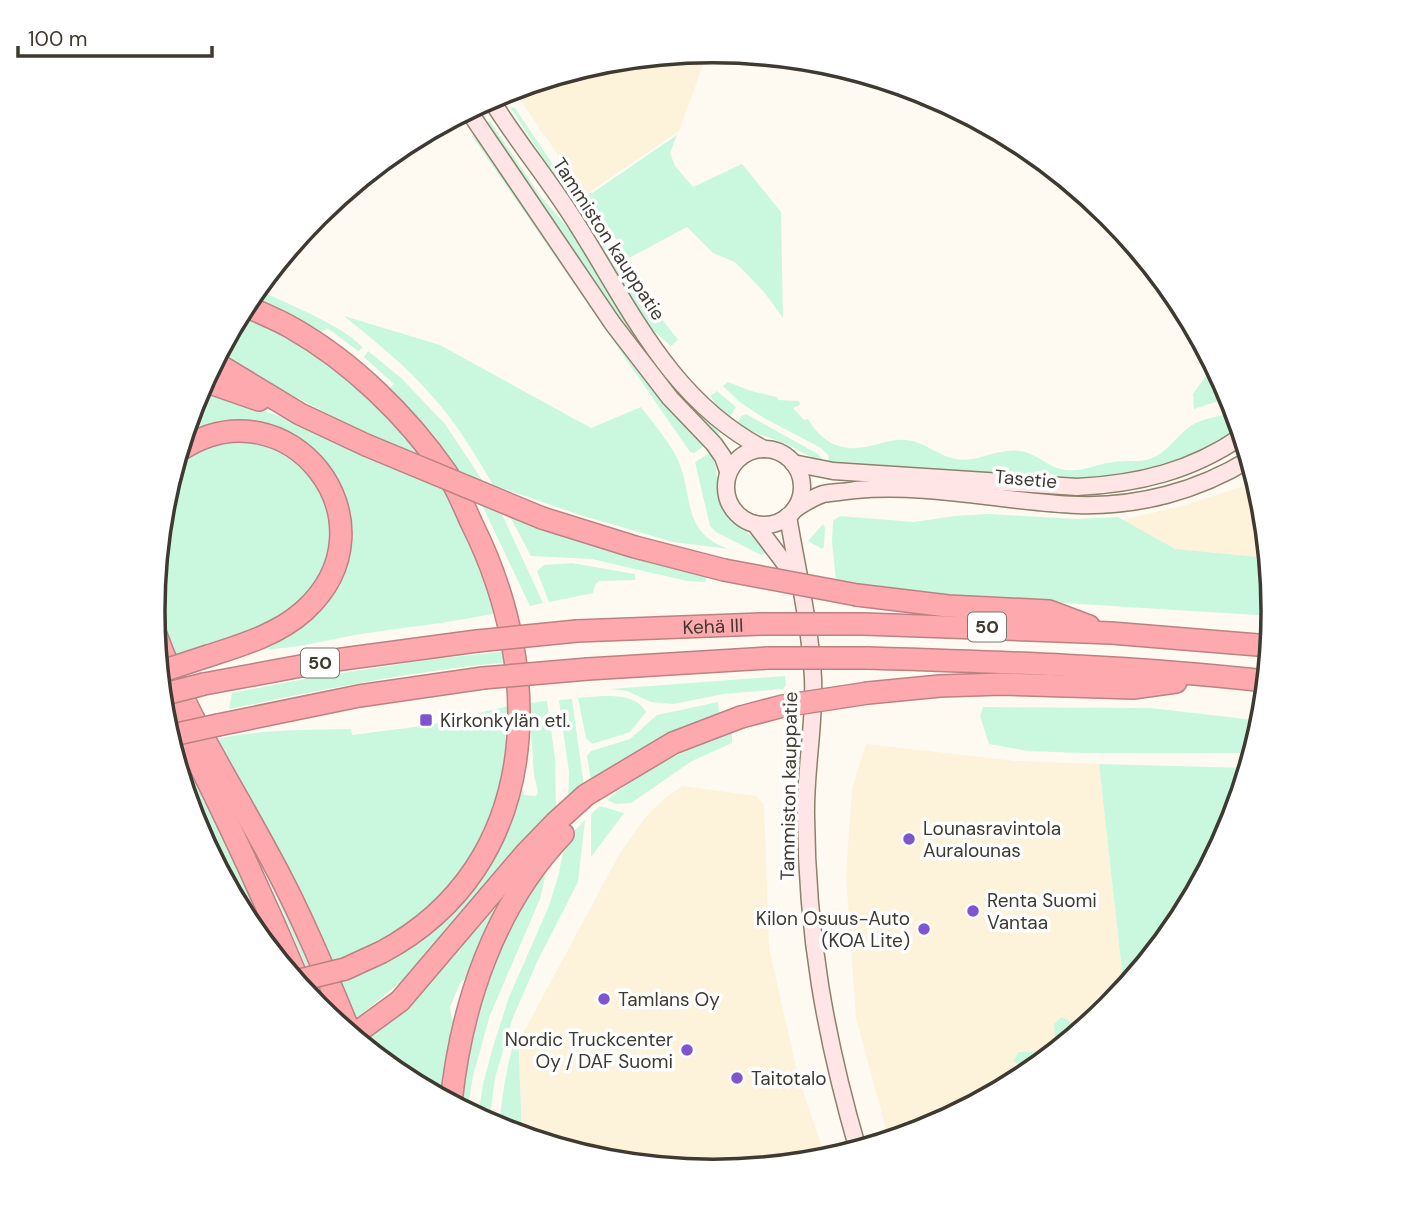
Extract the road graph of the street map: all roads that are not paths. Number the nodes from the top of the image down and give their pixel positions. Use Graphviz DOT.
graph roads {
  1 [pos="497,108"];
  2 [pos="474,119"];
  3 [pos="255,311"];
  4 [pos="223,367"];
  5 [pos="215,385"];
  6 [pos="300,414"];
  7 [pos="1234,442"];
  8 [pos="191,444"];
  9 [pos="764,449"];
  10 [pos="793,463"];
  11 [pos="1241,464"];
  12 [pos="728,471"];
  13 [pos="791,513"];
  14 [pos="755,524"];
  15 [pos="801,586"];
  16 [pos="1111,633"];
  17 [pos="1260,645"];
  18 [pos="167,660"];
  19 [pos="168,669"];
  20 [pos="1223,676"];
  21 [pos="1256,680"];
  22 [pos="171,690"];
  23 [pos="176,720"];
  24 [pos="180,733"];
  25 [pos="629,769"];
  26 [pos="289,958"];
  27 [pos="307,978"];
  28 [pos="342,1013"];
  29 [pos="360,1030"];
  30 [pos="452,1093"];
  31 [pos="855,1140"];
  1 -- 9 [label="main road, Tammiston kauppatie"];
  2 -- 12 [label="main road"];
  3 -- 27 [label="highway, bridge"];
  4 -- 6 [label="highway"];
  5 -- 6 [label="highway"];
  6 -- 16 [label="highway, bridge"];
  7 -- 10 [label="main road, Tasetie"];
  8 -- 19 [label="highway, bridge"];
  9 -- 10 [label="main road"];
  9 -- 12 [label="main road"];
  10 -- 13 [label="main road"];
  11 -- 13 [label="main road, Tasetie"];
  12 -- 14 [label="main road"];
  13 -- 14 [label="main road"];
  13 -- 15 [label="main road, Tammiston kauppatie"];
  14 -- 15 [label="main road, Tammiston kauppatie"];
  15 -- 31 [label="main road, Tammiston kauppatie"];
  16 -- 17 [label="highway, Kehä III / 50"];
  16 -- 22 [label="highway, Kehä III / 50, bridge"];
  18 -- 28 [label="highway"];
  20 -- 21 [label="highway, Kehä III / 50"];
  20 -- 24 [label="highway, Kehä III / 50, bridge"];
  20 -- 25 [label="highway, bridge"];
  23 -- 26 [label="highway"];
  25 -- 29 [label="highway"];
  25 -- 30 [label="highway"];
}
